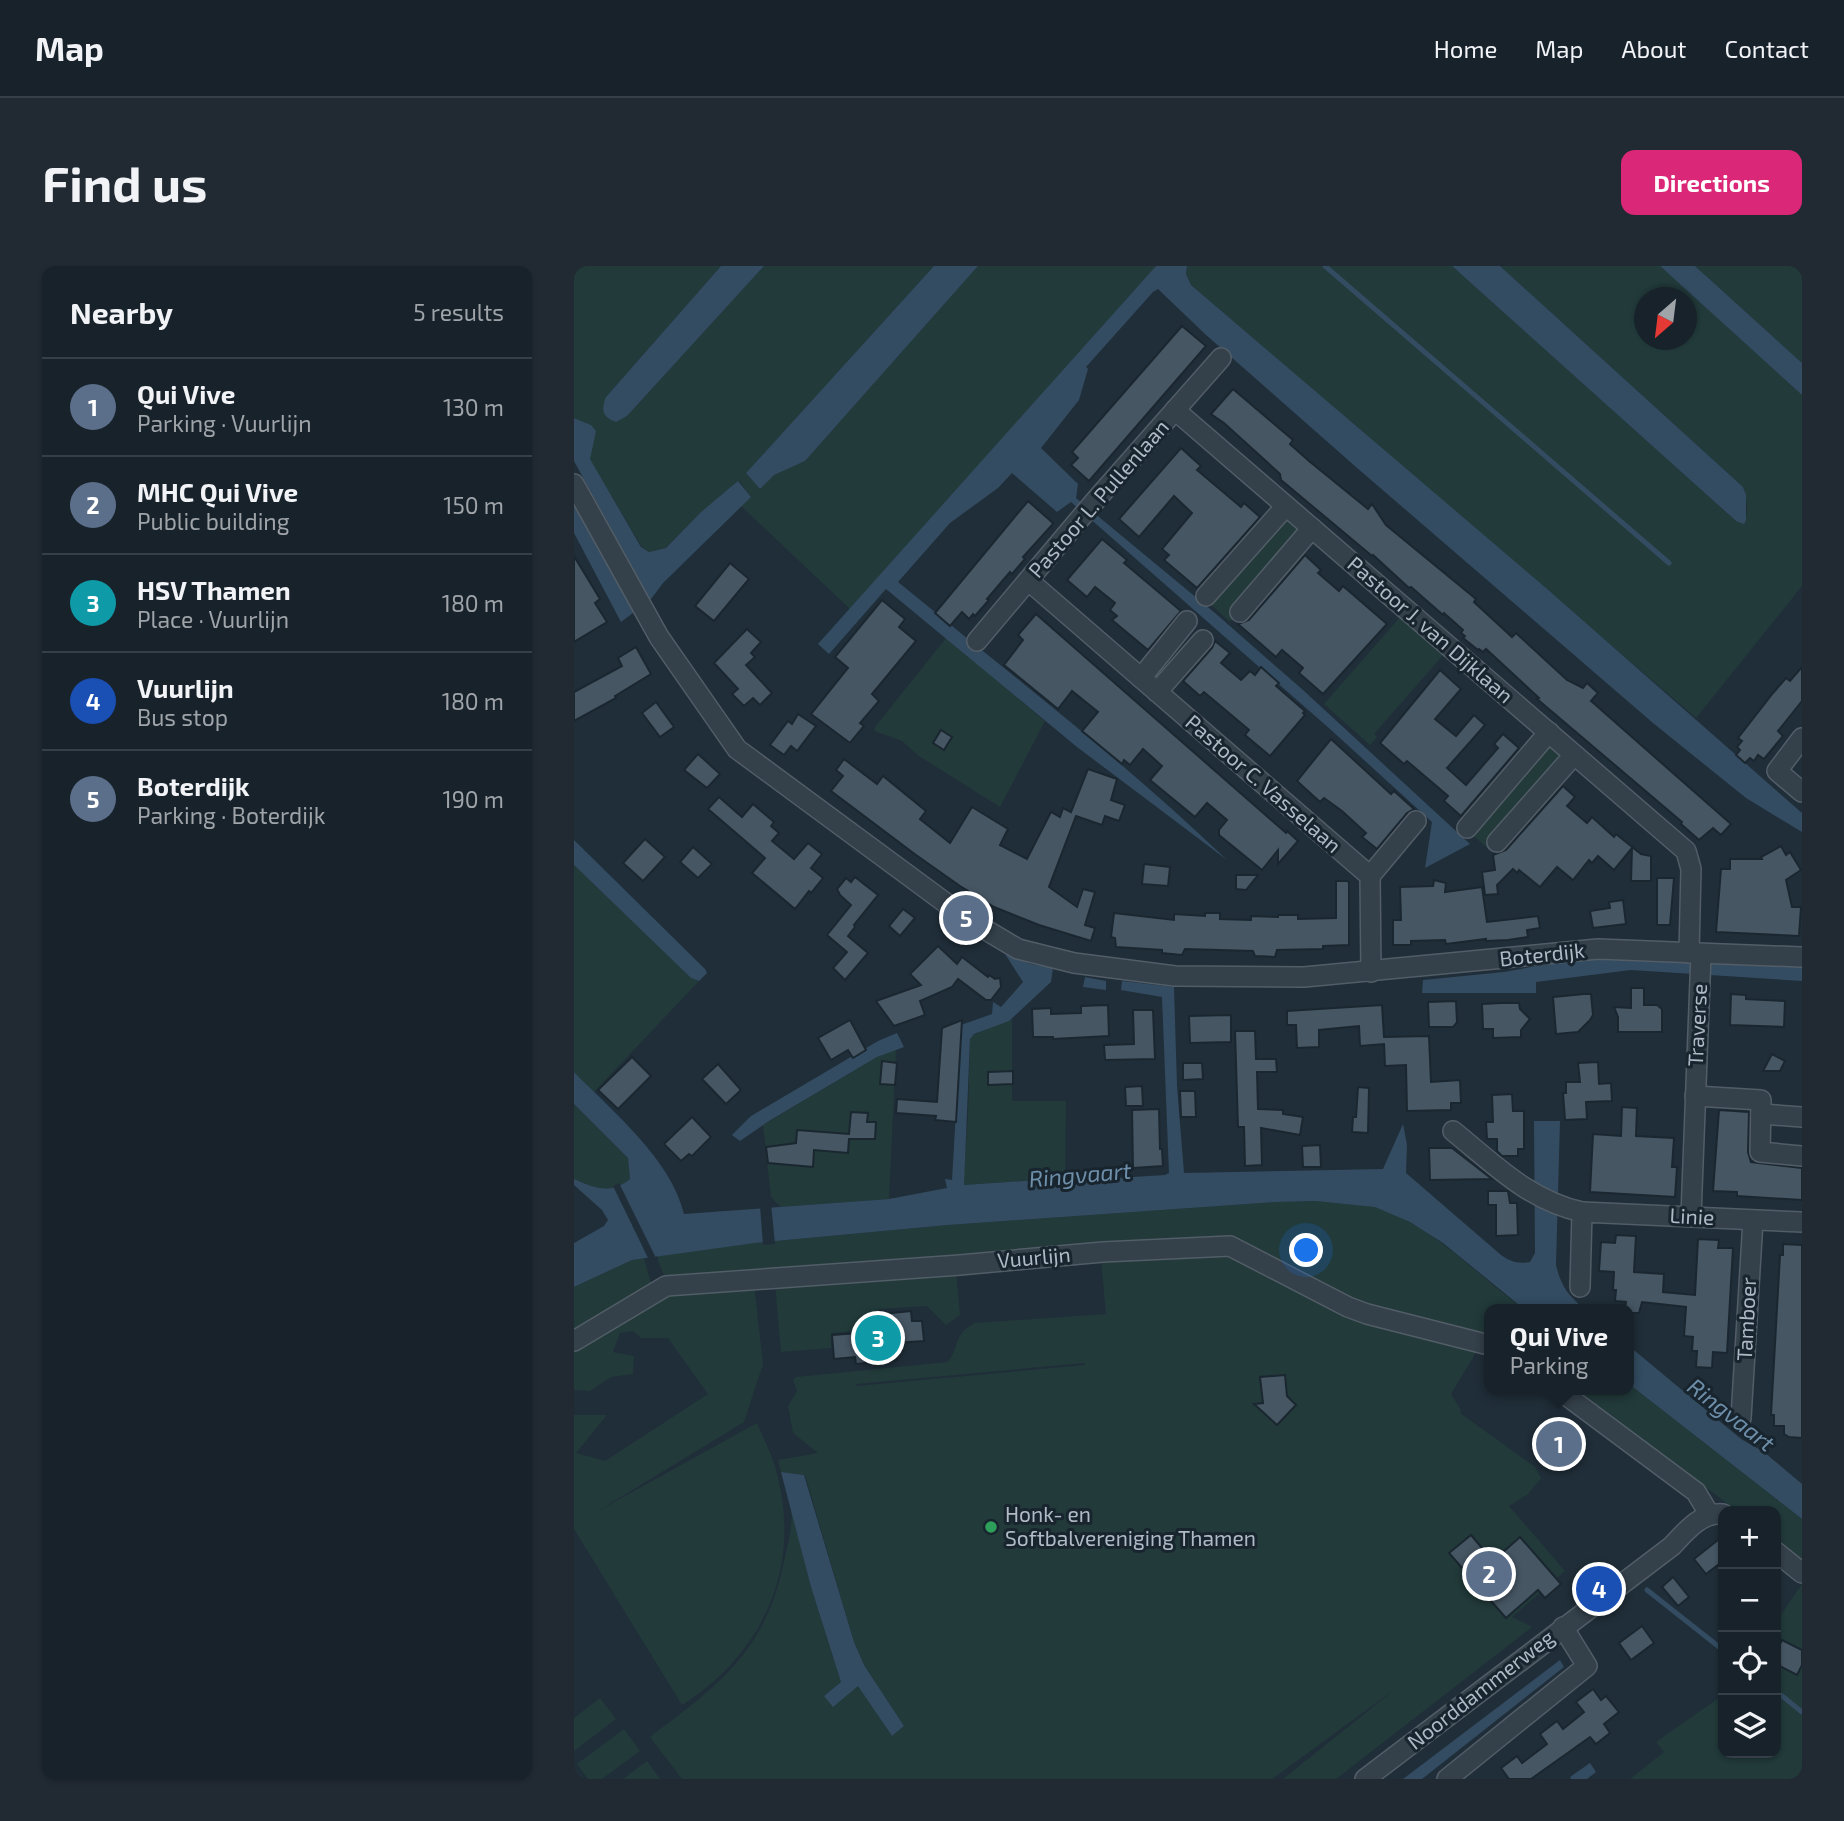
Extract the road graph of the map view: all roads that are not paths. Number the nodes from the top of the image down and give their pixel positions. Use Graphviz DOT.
graph roads {
  1 [pos="1221,358"];
  2 [pos="1175,410"];
  3 [pos="574,484"];
  4 [pos="1286,506"];
  5 [pos="1312,528"];
  6 [pos="1029,581"];
  7 [pos="1206,596"];
  8 [pos="1240,612"];
  9 [pos="1186,621"];
  10 [pos="1203,640"];
  11 [pos="977,641"];
  12 [pos="1141,678"];
  13 [pos="1157,692"];
  14 [pos="1549,733"];
  15 [pos="1802,738"];
  16 [pos="1574,755"];
  17 [pos="1802,792"];
  18 [pos="1416,821"];
  19 [pos="1467,828"];
  20 [pos="1497,842"];
  21 [pos="1370,876"];
  22 [pos="1697,955"];
  23 [pos="1802,957"];
  24 [pos="1371,972"];
  25 [pos="1695,1096"];
  26 [pos="1761,1114"];
  27 [pos="1802,1117"];
  28 [pos="1452,1131"];
  29 [pos="1802,1156"];
  30 [pos="1582,1212"];
  31 [pos="1691,1216"];
  32 [pos="1753,1220"];
  33 [pos="1802,1223"];
  34 [pos="1580,1287"];
  35 [pos="574,1341"];
  36 [pos="1484,1344"];
  37 [pos="1566,1395"];
  38 [pos="1741,1418"];
  39 [pos="1716,1514"];
  40 [pos="1781,1556"];
  41 [pos="1802,1573"];
  42 [pos="1563,1627"];
  43 [pos="1365,1779"];
  44 [pos="1447,1779"];
  1 -- 2 [label="street, Pastoor L. Pullenlaan"];
  2 -- 4 [label="street, Pastoor J. van Dijklaan"];
  2 -- 6 [label="street, Pastoor L. Pullenlaan"];
  3 -- 24 [label="street, Boterdijk"];
  4 -- 5 [label="street, Pastoor J. van Dijklaan"];
  4 -- 7 [label="street"];
  5 -- 8 [label="street"];
  5 -- 14 [label="street, Pastoor J. van Dijklaan"];
  6 -- 11 [label="street, Pastoor L. Pullenlaan"];
  6 -- 12 [label="street, Pastoor C. Vasselaan"];
  9 -- 12 [label="street"];
  10 -- 13 [label="street"];
  12 -- 13 [label="street, Pastoor C. Vasselaan"];
  13 -- 21 [label="street, Pastoor C. Vasselaan"];
  14 -- 16 [label="street, Pastoor J. van Dijklaan"];
  14 -- 19 [label="street"];
  15 -- 17 [label="street"];
  16 -- 20 [label="street"];
  16 -- 22 [label="street, Pastoor J. van Dijklaan"];
  18 -- 21 [label="street"];
  21 -- 24 [label="street"];
  22 -- 23 [label="street, Boterdijk"];
  22 -- 24 [label="street, Boterdijk"];
  22 -- 25 [label="street, Traverse"];
  25 -- 26 [label="street, Traverse"];
  25 -- 31 [label="street, Traverse"];
  26 -- 27 [label="street"];
  26 -- 29 [label="street"];
  28 -- 30 [label="street, Linie"];
  30 -- 31 [label="street, Linie"];
  30 -- 34 [label="street"];
  31 -- 32 [label="street, Linie"];
  32 -- 33 [label="street, Linie"];
  32 -- 38 [label="street, Tamboer"];
  35 -- 36 [label="street, Vuurlijn"];
  37 -- 39 [label="street"];
  39 -- 42 [label="street, Noorddammerweg"];
  40 -- 41 [label="street"];
  42 -- 43 [label="street, Noorddammerweg"];
  42 -- 44 [label="street, Noorddammerweg"];
}
